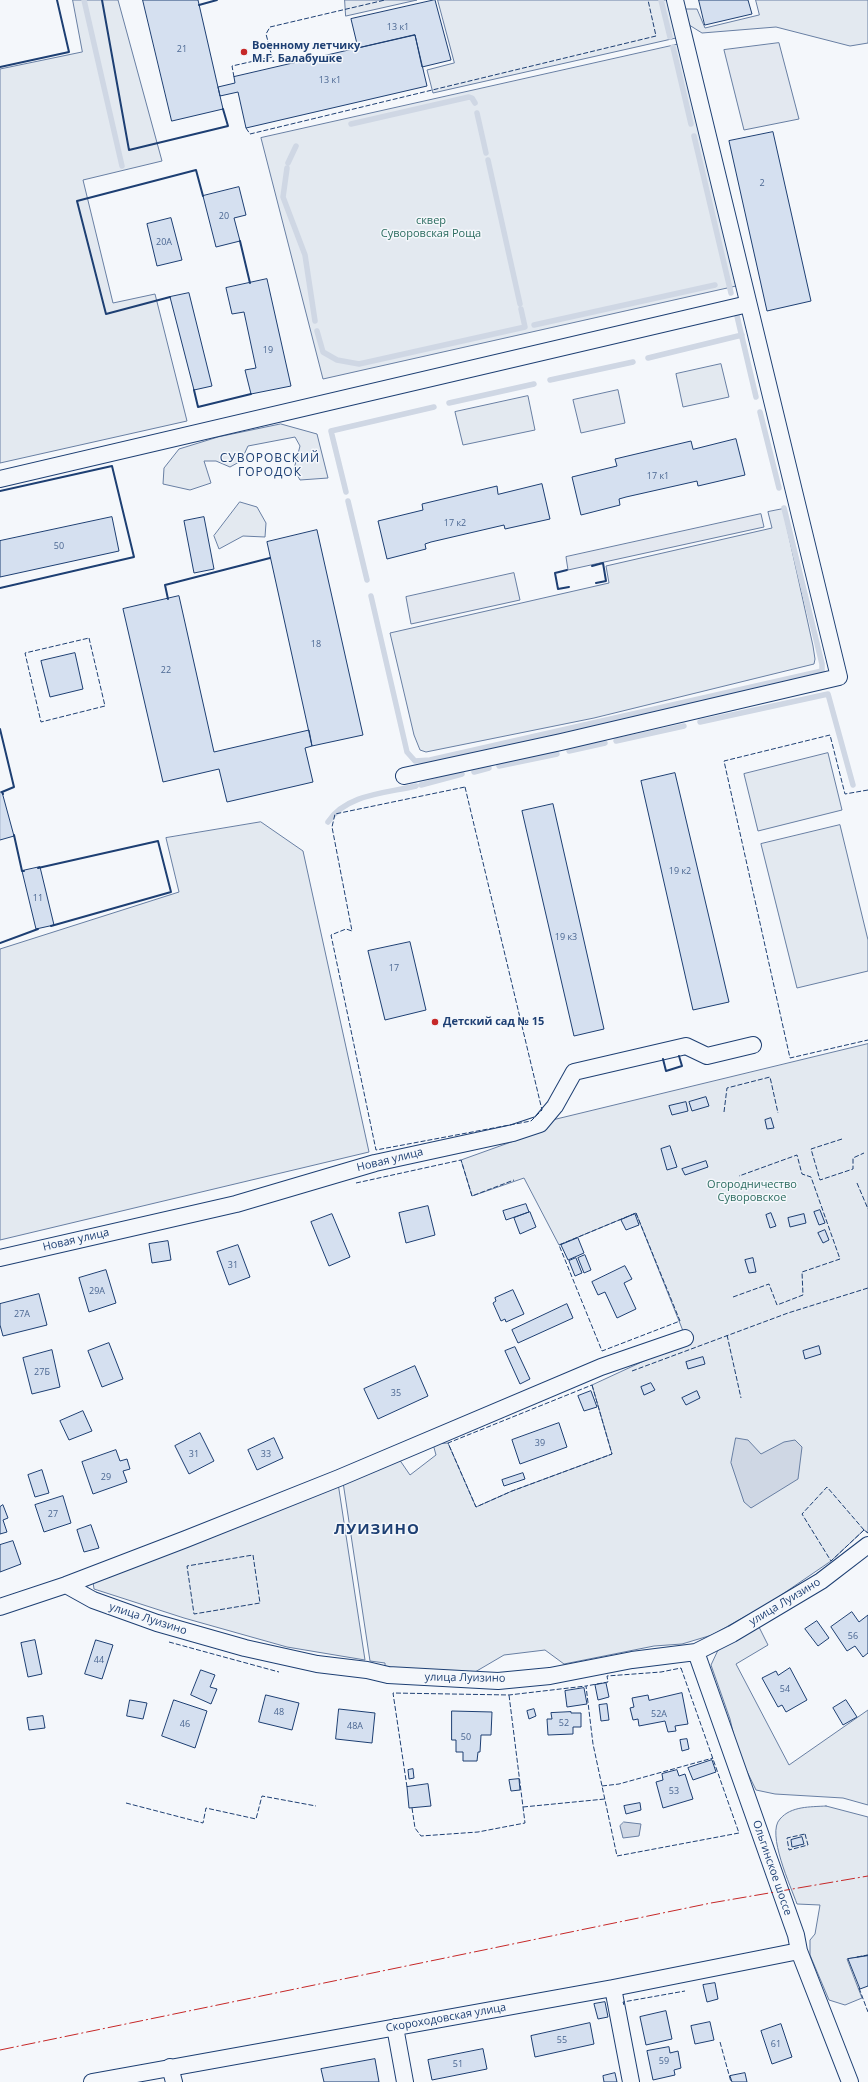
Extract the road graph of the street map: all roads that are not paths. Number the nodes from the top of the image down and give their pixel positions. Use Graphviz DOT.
graph roads {
  1 [pos="674,0"];
  2 [pos="748,304"];
  3 [pos="0,479"];
  4 [pos="404,776"];
  5 [pos="753,1045"];
  6 [pos="0,1258"];
  7 [pos="685,1338"];
  8 [pos="868,1545"];
  9 [pos="66,1585"];
  10 [pos="0,1607"];
  11 [pos="696,1652"];
  12 [pos="799,1951"];
  13 [pos="613,1988"];
  14 [pos="395,2027"];
  15 [pos="172,2075"];
  16 [pos="92,2082"];
  17 [pos="405,2082"];
  18 [pos="630,2082"];
  19 [pos="850,2082"];
  1 -- 2 [label="street"];
  2 -- 3 [label="street"];
  2 -- 4 [label="street"];
  5 -- 6 [label="street, Новая улица"];
  7 -- 9 [label="street"];
  8 -- 11 [label="street, улица Луизино"];
  9 -- 10 [label="street"];
  9 -- 11 [label="street, улица Луизино"];
  11 -- 12 [label="street, Ольгинское шоссе"];
  12 -- 13 [label="street, Скороходовская улица"];
  12 -- 19 [label="street, Ольгинское шоссе"];
  13 -- 14 [label="street, Скороходовская улица"];
  13 -- 18 [label="street"];
  14 -- 15 [label="street, Скороходовская улица"];
  14 -- 17 [label="street"];
  15 -- 16 [label="street, Скороходовская улица"];
}
